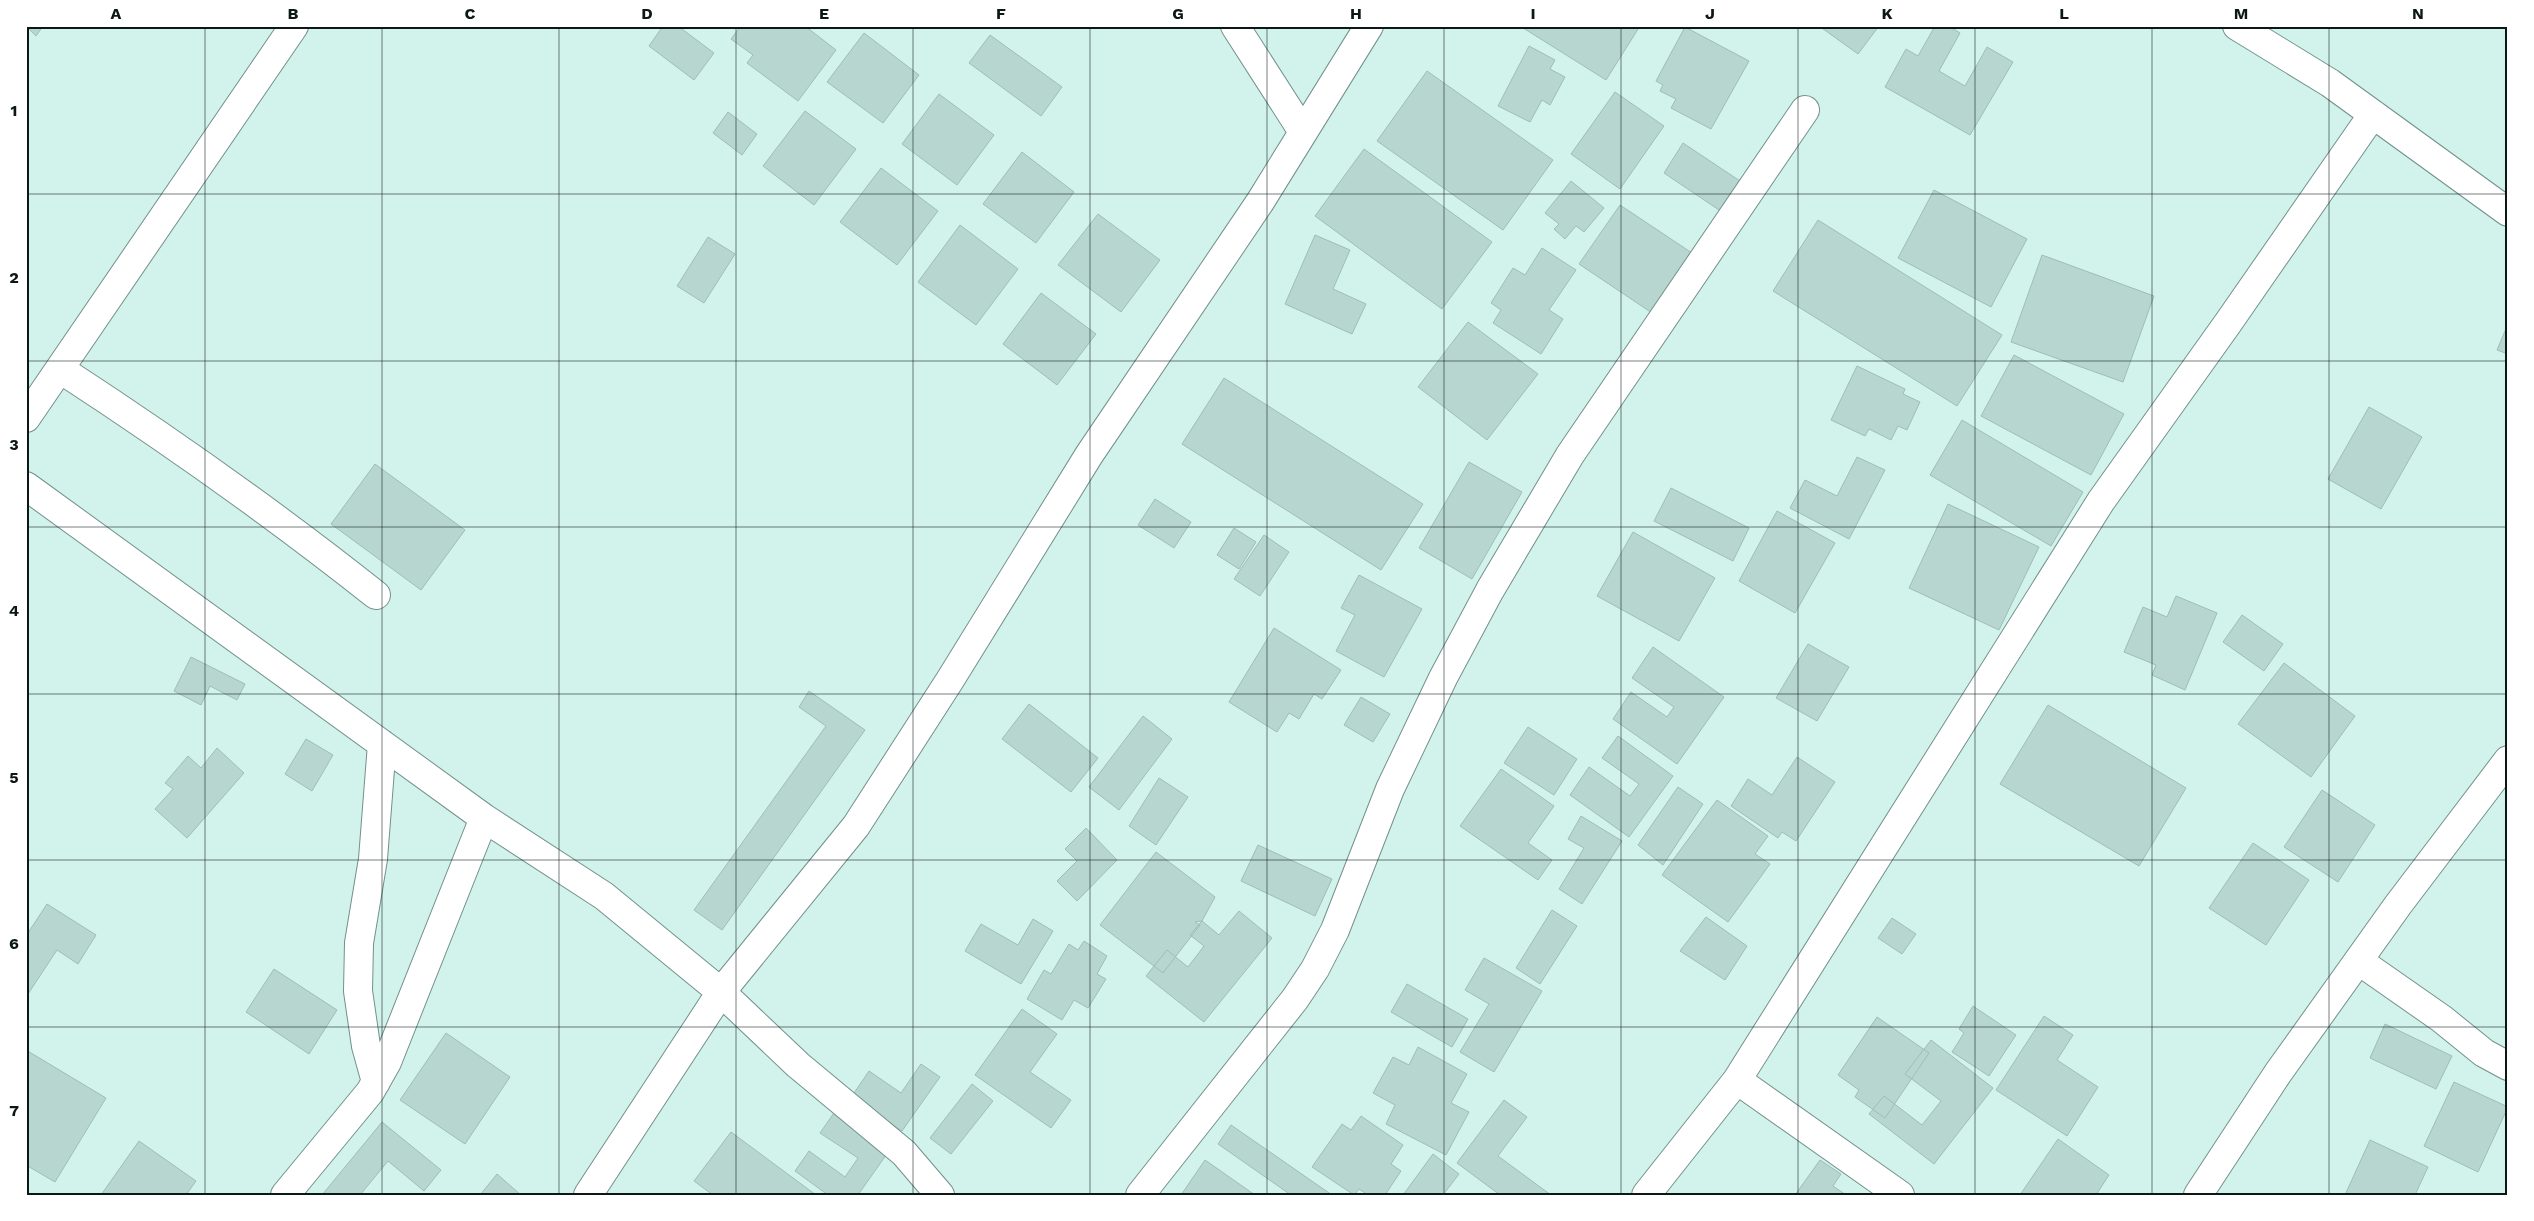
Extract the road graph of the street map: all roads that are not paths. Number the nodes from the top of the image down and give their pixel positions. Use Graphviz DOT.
graph roads {
  1 [pos="294,26"];
  2 [pos="1235,26"];
  3 [pos="1369,26"];
  4 [pos="2237,26"];
  5 [pos="1805,110"];
  6 [pos="2372,114"];
  7 [pos="1303,132"];
  8 [pos="2508,212"];
  9 [pos="60,369"];
  10 [pos="26,418"];
  11 [pos="26,486"];
  12 [pos="376,594"];
  13 [pos="382,744"];
  14 [pos="2508,760"];
  15 [pos="484,818"];
  16 [pos="2358,961"];
  17 [pos="721,992"];
  18 [pos="2508,1066"];
  19 [pos="1738,1080"];
  20 [pos="376,1082"];
  21 [pos="286,1195"];
  22 [pos="588,1195"];
  23 [pos="940,1195"];
  24 [pos="1140,1195"];
  25 [pos="1646,1195"];
  26 [pos="1900,1195"];
  27 [pos="2198,1195"];
  1 -- 9 [label="street"];
  2 -- 7 [label="street"];
  3 -- 7 [label="street"];
  4 -- 6 [label="street"];
  5 -- 24 [label="street"];
  6 -- 8 [label="street"];
  6 -- 19 [label="street"];
  7 -- 17 [label="street"];
  9 -- 10 [label="street"];
  9 -- 12 [label="street"];
  11 -- 13 [label="street"];
  13 -- 15 [label="street"];
  13 -- 20 [label="street"];
  14 -- 16 [label="street"];
  15 -- 17 [label="street"];
  15 -- 20 [label="street"];
  16 -- 18 [label="street"];
  16 -- 27 [label="street"];
  17 -- 22 [label="street"];
  17 -- 23 [label="street"];
  19 -- 25 [label="street"];
  19 -- 26 [label="street"];
  20 -- 21 [label="street"];
}
